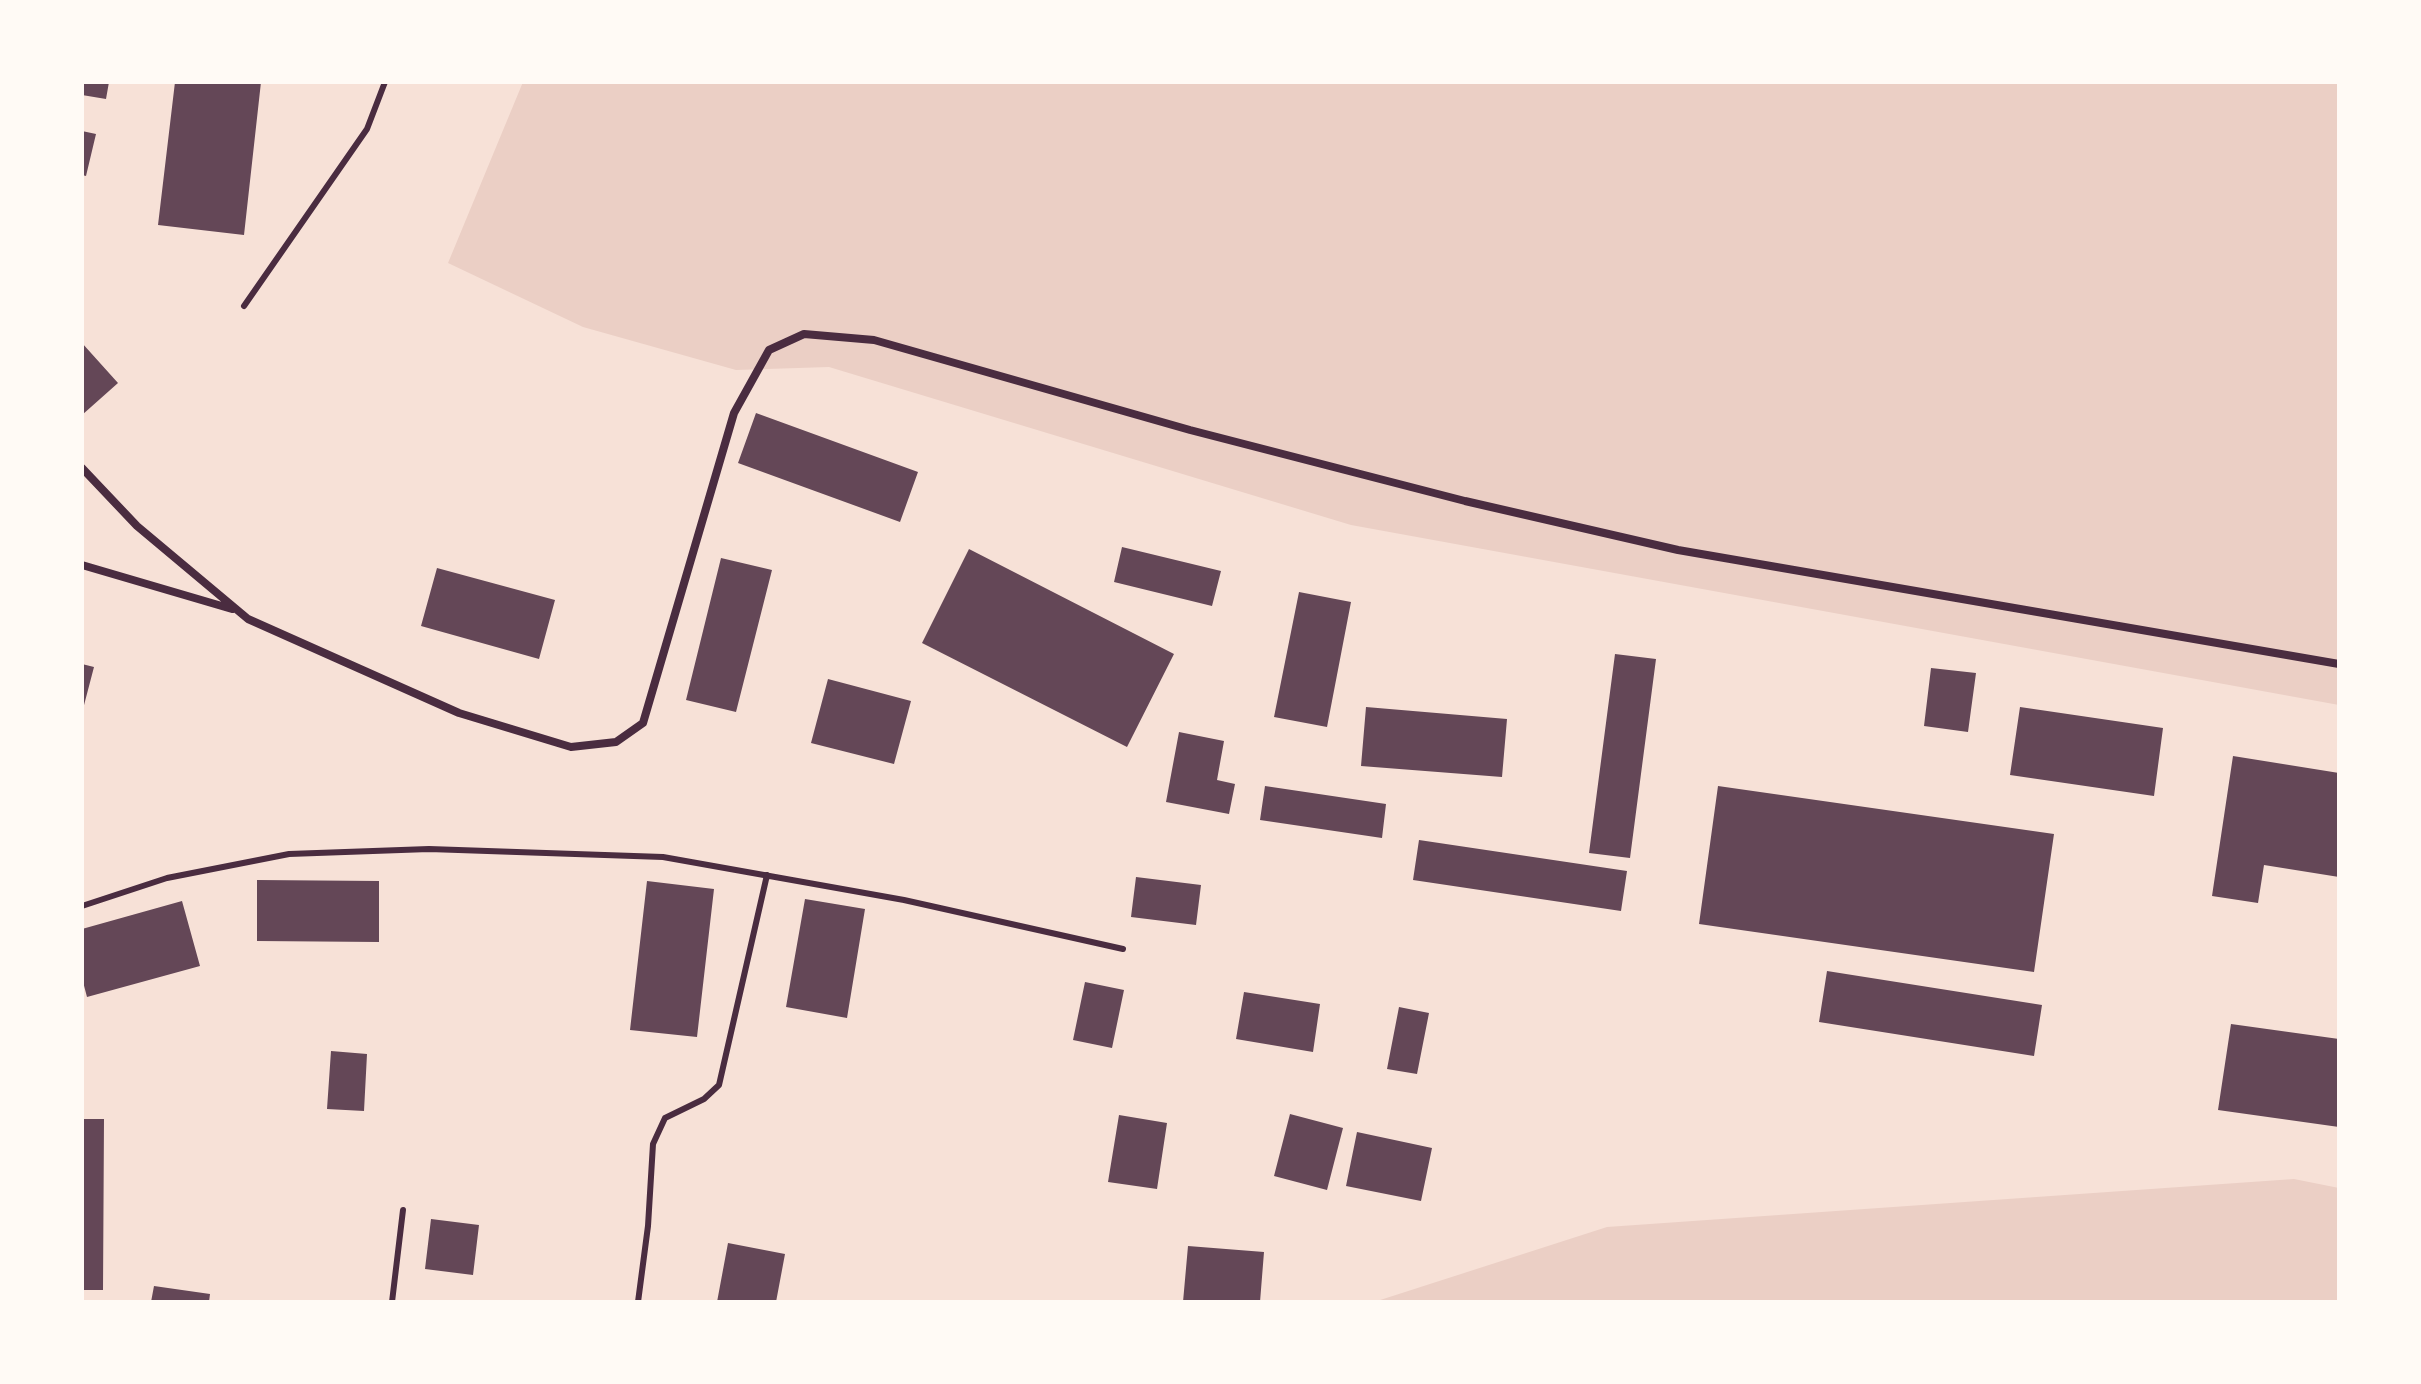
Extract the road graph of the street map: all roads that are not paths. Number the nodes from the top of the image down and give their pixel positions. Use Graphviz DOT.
graph roads {
  1 [pos="385,82"];
  2 [pos="244,306"];
  3 [pos="82,468"];
  4 [pos="82,565"];
  5 [pos="237,610"];
  6 [pos="2339,664"];
  7 [pos="767,875"];
  8 [pos="82,906"];
  9 [pos="1123,949"];
  10 [pos="403,1210"];
  11 [pos="392,1302"];
  12 [pos="638,1302"];
  1 -- 2 [label="lane"];
  3 -- 5 [label="street"];
  4 -- 5 [label="street"];
  5 -- 6 [label="street"];
  7 -- 8 [label="lane"];
  7 -- 9 [label="lane"];
  7 -- 12 [label="lane"];
  10 -- 11 [label="lane"];
}
